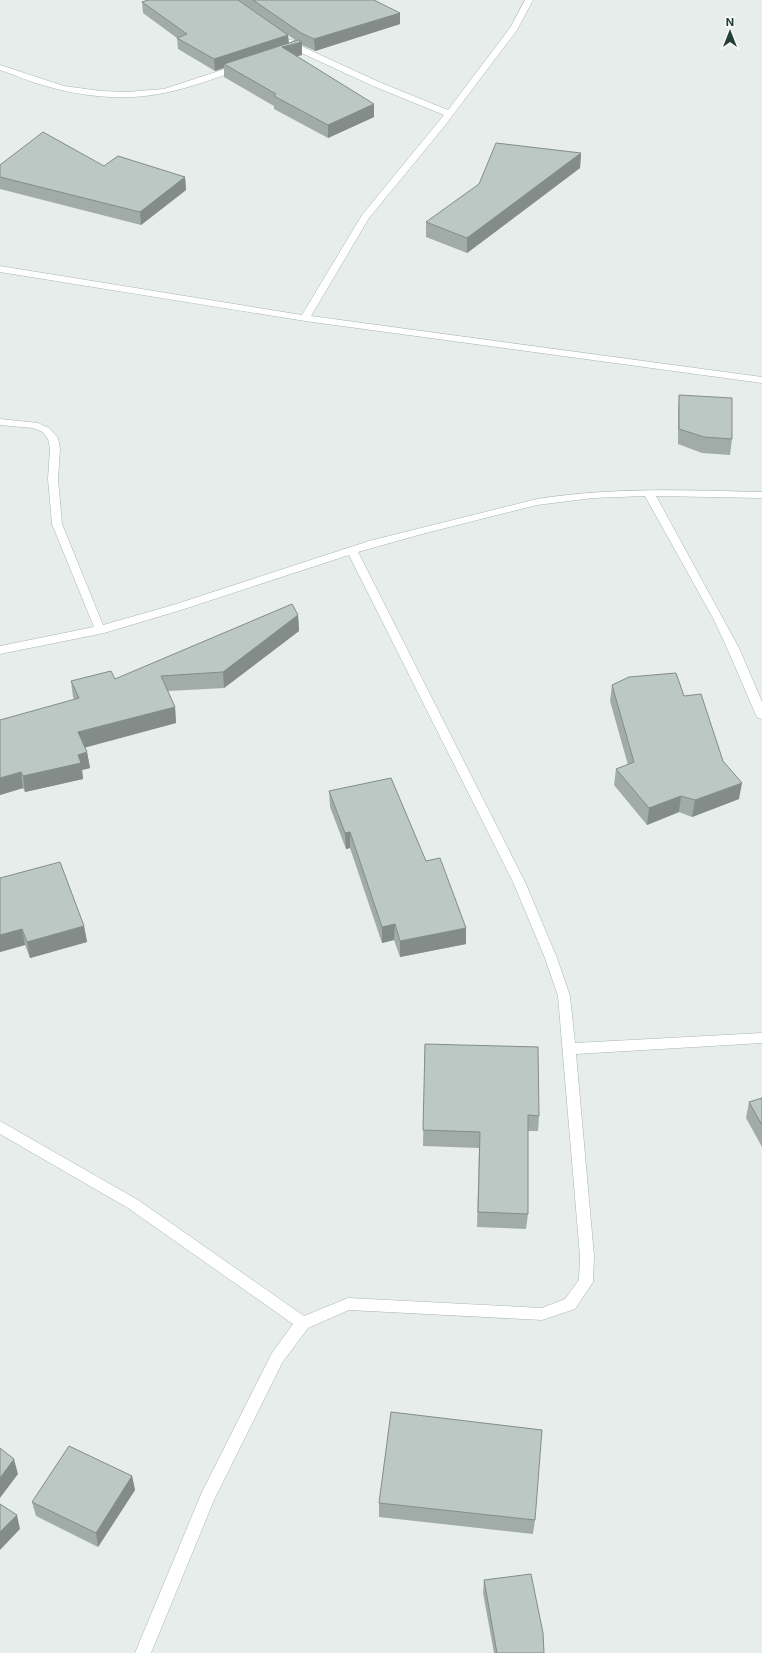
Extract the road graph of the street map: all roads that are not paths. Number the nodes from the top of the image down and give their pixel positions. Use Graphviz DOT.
graph roads {
  1 [pos="529,0"];
  2 [pos="279,35"];
  3 [pos="247,65"];
  4 [pos="0,67"];
  5 [pos="449,114"];
  6 [pos="0,270"];
  7 [pos="305,318"];
  8 [pos="762,380"];
  9 [pos="0,422"];
  10 [pos="649,493"];
  11 [pos="762,495"];
  12 [pos="352,550"];
  13 [pos="100,630"];
  14 [pos="0,650"];
  15 [pos="762,715"];
  16 [pos="762,1038"];
  17 [pos="569,1049"];
  18 [pos="0,1127"];
  19 [pos="303,1323"];
  20 [pos="143,1653"];
  1 -- 5 [label="street"];
  2 -- 5 [label="street"];
  3 -- 4 [label="street"];
  5 -- 7 [label="street"];
  6 -- 7 [label="street"];
  7 -- 8 [label="street"];
  9 -- 13 [label="street"];
  10 -- 11 [label="street"];
  10 -- 12 [label="street"];
  10 -- 15 [label="street"];
  12 -- 13 [label="street"];
  12 -- 17 [label="street"];
  13 -- 14 [label="street"];
  16 -- 17 [label="street"];
  17 -- 19 [label="street"];
  18 -- 19 [label="street"];
  19 -- 20 [label="street"];
}
